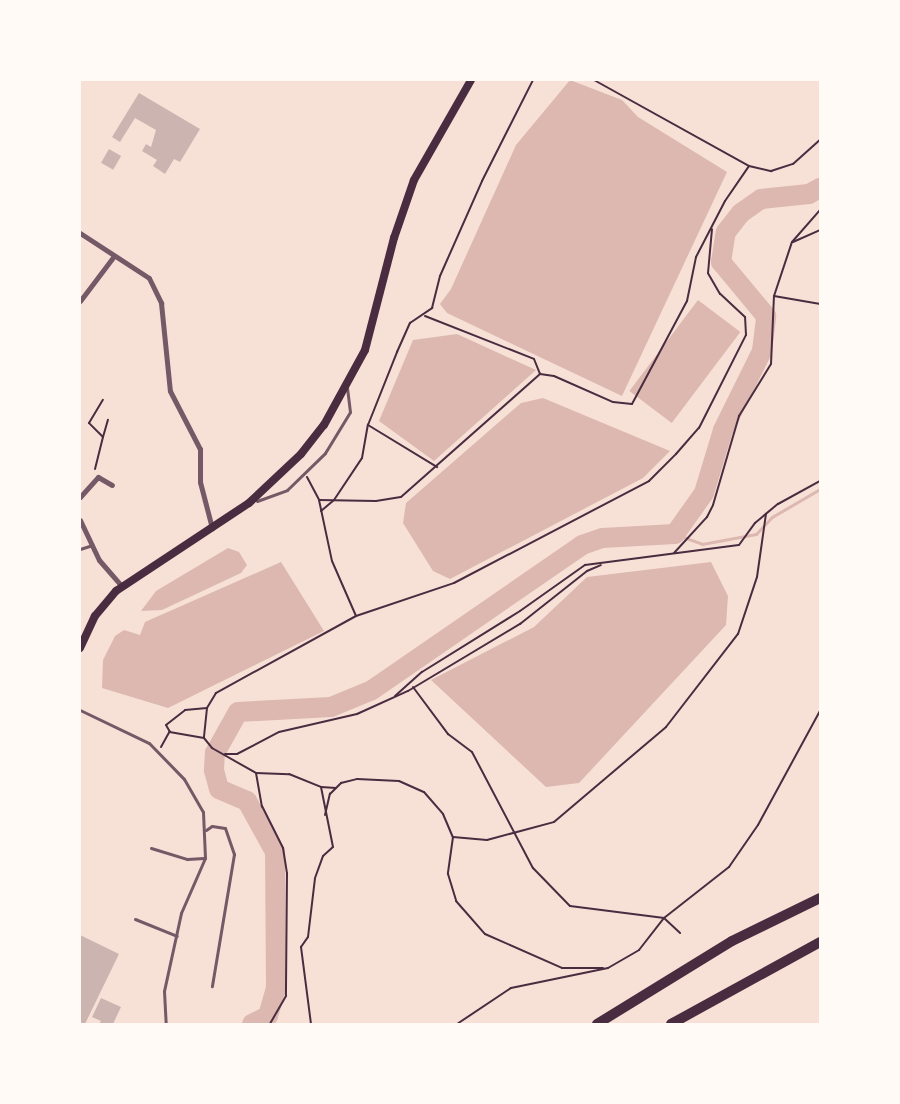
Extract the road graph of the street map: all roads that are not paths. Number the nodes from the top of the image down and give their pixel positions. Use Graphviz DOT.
graph roads {
  1 [pos="471,80"];
  2 [pos="80,233"];
  3 [pos="114,256"];
  4 [pos="80,301"];
  5 [pos="347,388"];
  6 [pos="112,485"];
  7 [pos="80,497"];
  8 [pos="249,504"];
  9 [pos="80,520"];
  10 [pos="212,528"];
  11 [pos="92,545"];
  12 [pos="80,549"];
  13 [pos="122,586"];
  14 [pos="80,648"];
  15 [pos="80,710"];
  16 [pos="206,830"];
  17 [pos="151,848"];
  18 [pos="205,858"];
  19 [pos="820,898"];
  20 [pos="135,919"];
  21 [pos="177,936"];
  22 [pos="820,942"];
  23 [pos="212,986"];
  24 [pos="166,1024"];
  25 [pos="597,1024"];
  26 [pos="671,1024"];
  1 -- 5 [label="main road"];
  2 -- 3 [label="street"];
  3 -- 4 [label="street"];
  3 -- 10 [label="street"];
  5 -- 8 [label="main road"];
  5 -- 8 [label="lane"];
  6 -- 7 [label="street"];
  8 -- 10 [label="main road"];
  9 -- 11 [label="street"];
  10 -- 13 [label="main road"];
  11 -- 12 [label="lane"];
  11 -- 13 [label="street"];
  13 -- 14 [label="main road"];
  15 -- 16 [label="lane"];
  16 -- 18 [label="lane"];
  16 -- 23 [label="lane"];
  17 -- 18 [label="lane"];
  18 -- 21 [label="lane"];
  19 -- 25 [label="highway"];
  20 -- 21 [label="lane"];
  21 -- 24 [label="lane"];
  22 -- 26 [label="highway"];
}
